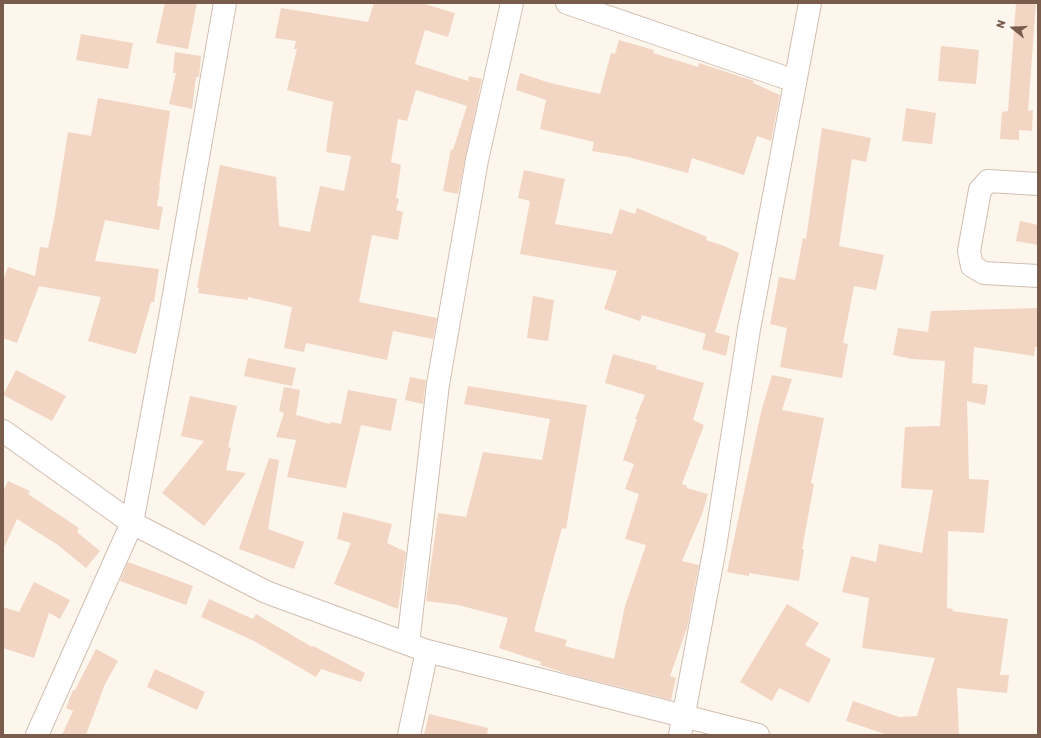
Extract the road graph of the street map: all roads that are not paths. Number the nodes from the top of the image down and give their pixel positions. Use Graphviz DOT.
graph roads {
  1 [pos="225,3"];
  2 [pos="512,3"];
  3 [pos="567,3"];
  4 [pos="810,3"];
  5 [pos="795,81"];
  6 [pos="1038,184"];
  7 [pos="1038,276"];
  8 [pos="3,431"];
  9 [pos="132,523"];
  10 [pos="417,648"];
  11 [pos="682,726"];
  12 [pos="37,735"];
  13 [pos="409,735"];
  14 [pos="758,735"];
  1 -- 9 [label="street"];
  2 -- 10 [label="street"];
  3 -- 5 [label="street"];
  4 -- 5 [label="street"];
  5 -- 11 [label="street"];
  6 -- 7 [label="street"];
  8 -- 9 [label="street"];
  9 -- 10 [label="street"];
  9 -- 12 [label="street"];
  10 -- 11 [label="street"];
  10 -- 13 [label="street"];
  11 -- 14 [label="street"];
}
